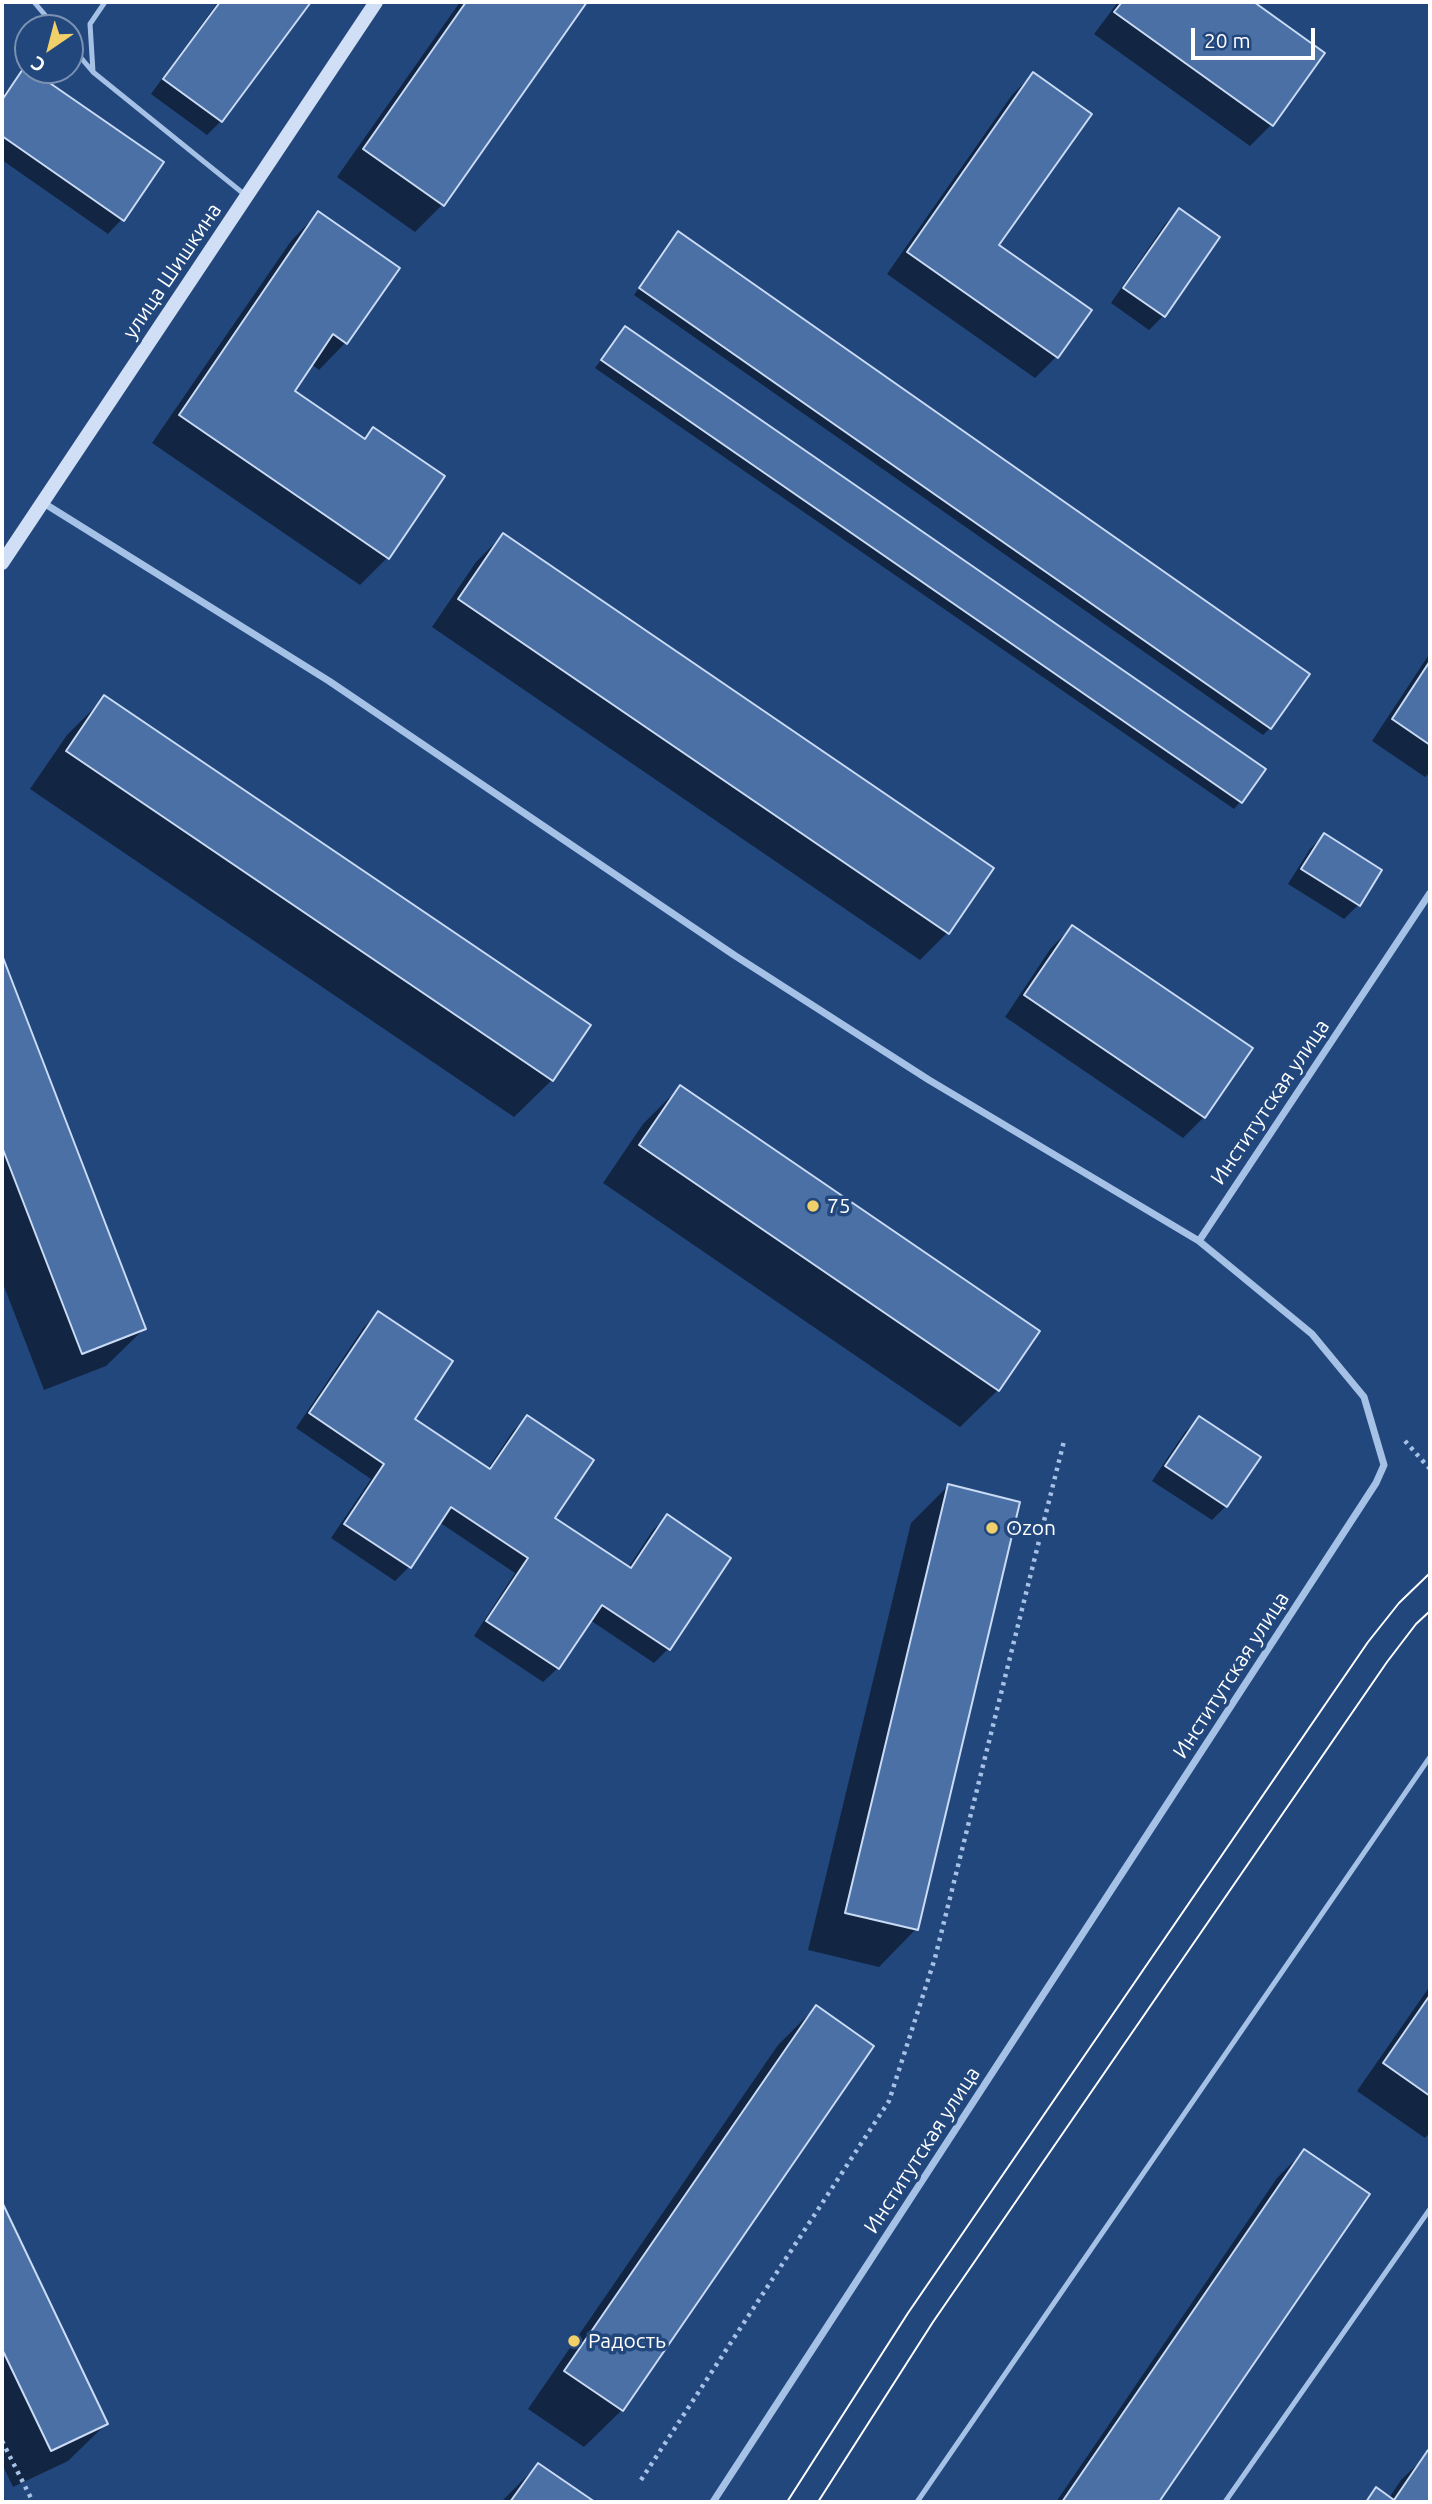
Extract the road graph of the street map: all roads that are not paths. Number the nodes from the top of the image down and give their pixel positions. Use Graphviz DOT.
graph roads {
  1 [pos="105,2"];
  2 [pos="376,2"];
  3 [pos="84,61"];
  4 [pos="93,72"];
  5 [pos="247,196"];
  6 [pos="42,502"];
  7 [pos="4,555"];
  8 [pos="1430,893"];
  9 [pos="1199,1241"];
  10 [pos="1430,1757"];
  11 [pos="1430,2209"];
  12 [pos="713,2502"];
  13 [pos="917,2502"];
  14 [pos="1225,2502"];
  1 -- 4 [label="lane"];
  2 -- 5 [label="main road, улица Шишкина"];
  3 -- 4 [label="lane"];
  4 -- 5 [label="lane"];
  5 -- 6 [label="main road, улица Шишкина"];
  6 -- 7 [label="main road, улица Шишкина"];
  6 -- 9 [label="street"];
  8 -- 9 [label="street, Институтская улица"];
  9 -- 12 [label="street, Институтская улица"];
  10 -- 13 [label="lane"];
  11 -- 14 [label="lane"];
}
